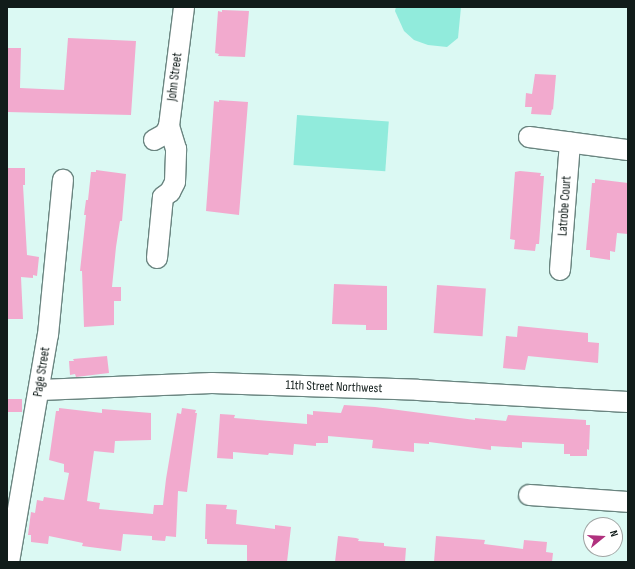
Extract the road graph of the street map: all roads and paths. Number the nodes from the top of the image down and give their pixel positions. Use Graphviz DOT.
graph roads {
  1 [pos="184,7"];
  2 [pos="169,126"];
  3 [pos="529,137"];
  4 [pos="154,140"];
  5 [pos="570,142"];
  6 [pos="628,150"];
  7 [pos="63,180"];
  8 [pos="157,258"];
  9 [pos="560,270"];
  10 [pos="40,390"];
  11 [pos="628,402"];
  12 [pos="529,495"];
  13 [pos="628,502"];
  14 [pos="9,562"];
  1 -- 2 [label="street, John Street"];
  2 -- 4 [label="street"];
  2 -- 8 [label="street"];
  3 -- 5 [label="street"];
  5 -- 6 [label="street"];
  5 -- 9 [label="street, Latrobe Court"];
  7 -- 10 [label="street, Page Street"];
  10 -- 11 [label="street, 11th Street Northwest"];
  10 -- 14 [label="street, Page Street"];
  12 -- 13 [label="street"];
}
